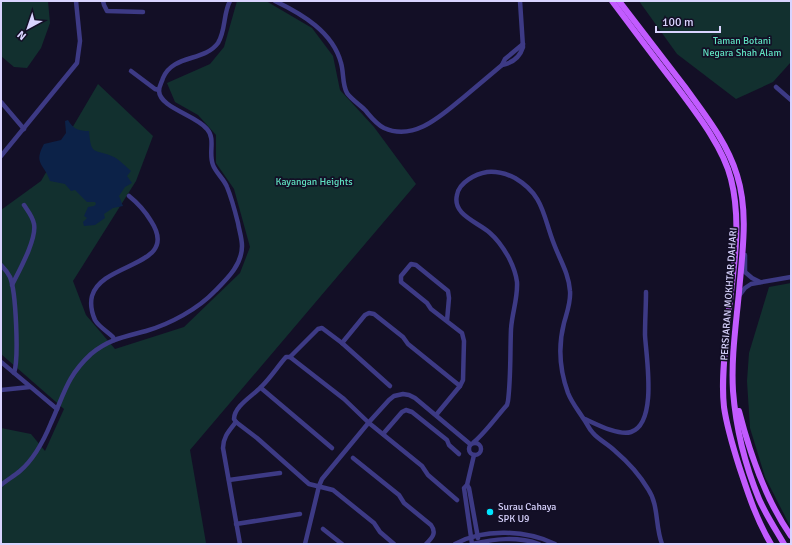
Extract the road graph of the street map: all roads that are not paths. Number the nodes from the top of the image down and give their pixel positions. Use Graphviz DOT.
graph roads {
  1 [pos="76,1"];
  2 [pos="103,1"];
  3 [pos="230,1"];
  4 [pos="275,1"];
  5 [pos="520,1"];
  6 [pos="612,1"];
  7 [pos="619,1"];
  8 [pos="143,12"];
  9 [pos="131,70"];
  10 [pos="776,86"];
  11 [pos="159,90"];
  12 [pos="791,100"];
  13 [pos="1,102"];
  14 [pos="24,129"];
  15 [pos="1,156"];
  16 [pos="129,196"];
  17 [pos="24,205"];
  18 [pos="744,245"];
  19 [pos="1,265"];
  20 [pos="791,277"];
  21 [pos="764,283"];
  22 [pos="12,285"];
  23 [pos="646,292"];
  24 [pos="738,298"];
  25 [pos="447,321"];
  26 [pos="114,340"];
  27 [pos="342,343"];
  28 [pos="289,356"];
  29 [pos="1,362"];
  30 [pos="14,373"];
  31 [pos="390,386"];
  32 [pos="460,386"];
  33 [pos="30,387"];
  34 [pos="261,388"];
  35 [pos="1,390"];
  36 [pos="733,390"];
  37 [pos="57,409"];
  38 [pos="436,415"];
  39 [pos="585,419"];
  40 [pos="236,422"];
  41 [pos="369,423"];
  42 [pos="383,434"];
  43 [pos="482,436"];
  44 [pos="472,443"];
  45 [pos="481,447"];
  46 [pos="332,448"];
  47 [pos="459,454"];
  48 [pos="474,455"];
  49 [pos="353,458"];
  50 [pos="280,473"];
  51 [pos="229,480"];
  52 [pos="1,485"];
  53 [pos="467,485"];
  54 [pos="319,486"];
  55 [pos="457,500"];
  56 [pos="300,514"];
  57 [pos="236,524"];
  58 [pos="323,529"];
  59 [pos="478,536"];
  60 [pos="791,536"];
  61 [pos="470,538"];
  62 [pos="479,542"];
  63 [pos="240,544"];
  64 [pos="305,544"];
  65 [pos="342,544"];
  66 [pos="394,544"];
  67 [pos="426,544"];
  68 [pos="455,544"];
  69 [pos="472,544"];
  70 [pos="539,544"];
  71 [pos="554,544"];
  72 [pos="662,544"];
  73 [pos="771,544"];
  74 [pos="784,544"];
  1 -- 14 [label="street"];
  2 -- 8 [label="street"];
  3 -- 11 [label="street"];
  4 -- 5 [label="street"];
  6 -- 73 [label="main road, PERSIARAN MOKHTAR DAHARI"];
  7 -- 18 [label="main road, PERSIARAN MOKHTAR DAHARI"];
  9 -- 11 [label="street"];
  10 -- 12 [label="street"];
  11 -- 26 [label="street"];
  13 -- 14 [label="street"];
  14 -- 15 [label="street"];
  16 -- 26 [label="street"];
  17 -- 22 [label="street"];
  18 -- 21 [label="street"];
  18 -- 24 [label="main road, PERSIARAN MOKHTAR DAHARI"];
  19 -- 22 [label="street"];
  20 -- 21 [label="street"];
  21 -- 24 [label="street"];
  22 -- 30 [label="street"];
  23 -- 39 [label="street"];
  24 -- 36 [label="main road, PERSIARAN MOKHTAR DAHARI"];
  25 -- 25 [label="street"];
  25 -- 32 [label="street"];
  26 -- 37 [label="street"];
  27 -- 28 [label="street"];
  27 -- 31 [label="street"];
  27 -- 32 [label="street"];
  28 -- 34 [label="street"];
  28 -- 41 [label="street"];
  29 -- 30 [label="street"];
  30 -- 33 [label="street"];
  32 -- 38 [label="street"];
  33 -- 35 [label="street"];
  33 -- 37 [label="street"];
  34 -- 40 [label="street"];
  34 -- 46 [label="street"];
  36 -- 60 [label="main road"];
  36 -- 74 [label="main road, PERSIARAN MOKHTAR DAHARI"];
  37 -- 52 [label="street"];
  38 -- 41 [label="street"];
  38 -- 44 [label="street"];
  39 -- 43 [label="street"];
  39 -- 72 [label="street"];
  40 -- 51 [label="street"];
  40 -- 54 [label="street"];
  41 -- 42 [label="street"];
  41 -- 54 [label="street"];
  42 -- 47 [label="street"];
  42 -- 55 [label="street"];
  43 -- 44 [label="street"];
  43 -- 45 [label="street"];
  44 -- 45 [label="street"];
  44 -- 48 [label="street"];
  45 -- 48 [label="street"];
  48 -- 53 [label="street"];
  49 -- 67 [label="street"];
  50 -- 51 [label="street"];
  51 -- 57 [label="street"];
  53 -- 59 [label="street"];
  53 -- 61 [label="street"];
  54 -- 64 [label="street"];
  54 -- 66 [label="street"];
  56 -- 57 [label="street"];
  57 -- 63 [label="street"];
  58 -- 65 [label="street"];
  59 -- 61 [label="street"];
  59 -- 62 [label="street"];
  59 -- 71 [label="street"];
  61 -- 68 [label="street"];
  61 -- 69 [label="street"];
  62 -- 69 [label="street"];
  62 -- 70 [label="street"];
}
